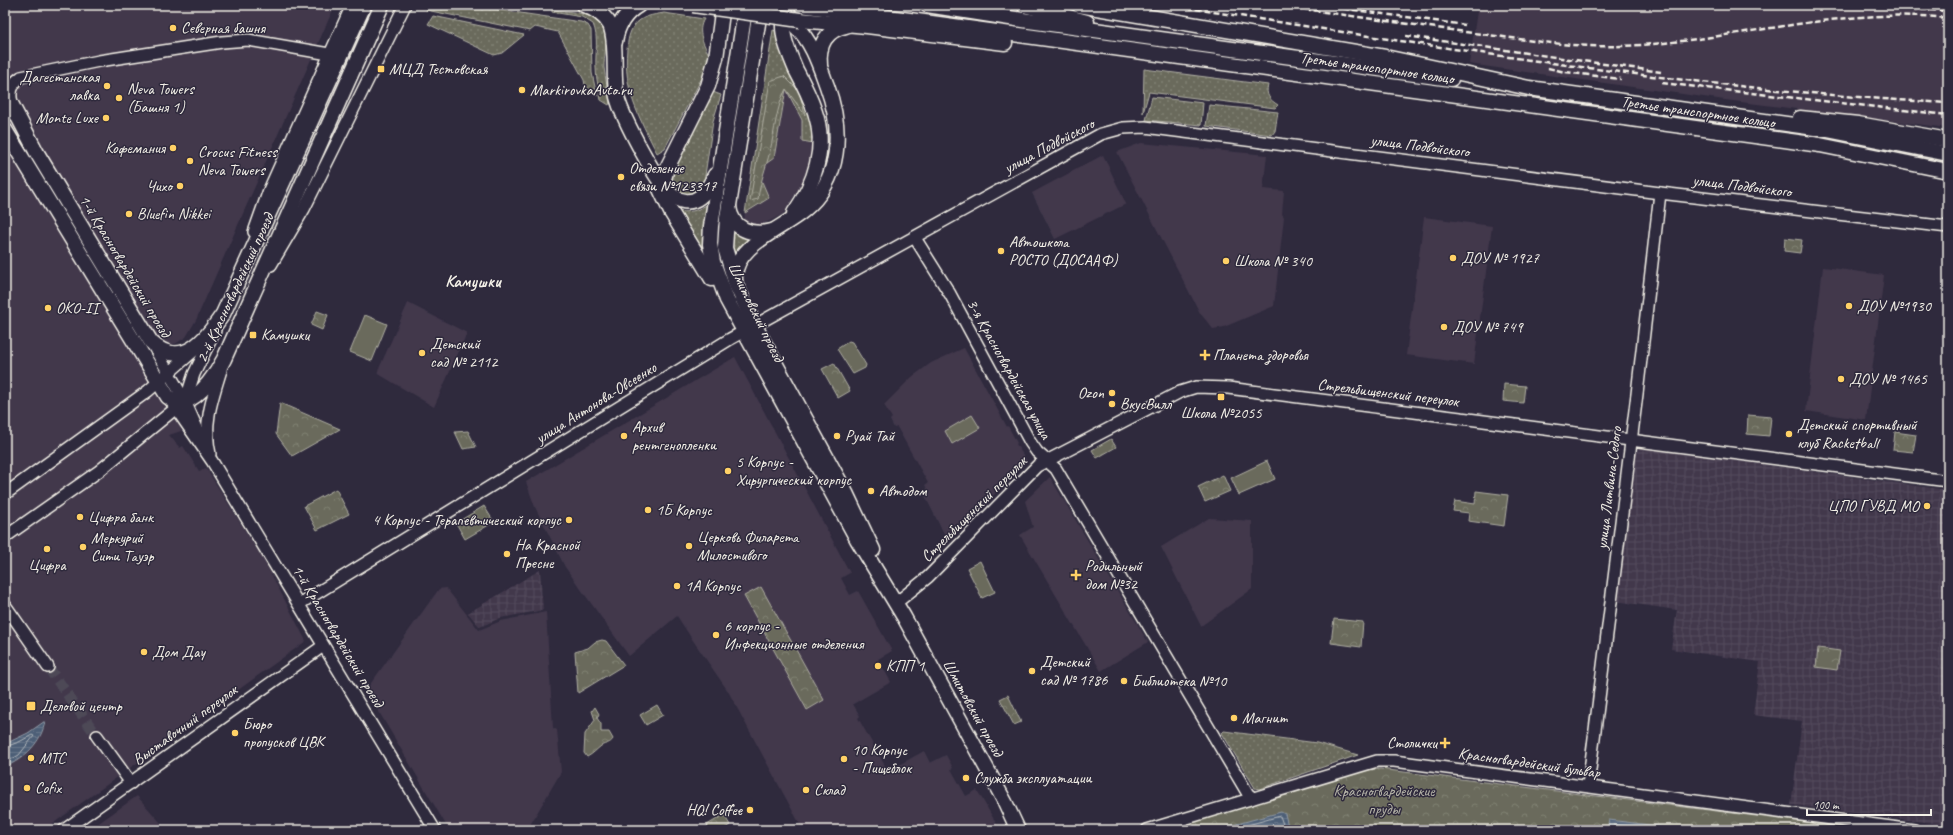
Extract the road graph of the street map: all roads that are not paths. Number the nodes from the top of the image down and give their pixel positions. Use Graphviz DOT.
graph roads {
  1 [pos="352,5"];
  2 [pos="364,5"];
  3 [pos="382,5"];
  4 [pos="405,5"];
  5 [pos="584,5"];
  6 [pos="639,5"];
  7 [pos="693,5"];
  8 [pos="723,5"];
  9 [pos="746,5"];
  10 [pos="761,5"];
  11 [pos="785,5"];
  12 [pos="801,5"];
  13 [pos="927,5"];
  14 [pos="964,5"];
  15 [pos="1024,5"];
  16 [pos="1079,5"];
  17 [pos="1029,21"];
  18 [pos="798,24"];
  19 [pos="867,26"];
  20 [pos="1128,34"];
  21 [pos="1084,45"];
  22 [pos="336,53"];
  23 [pos="614,61"];
  24 [pos="824,78"];
  25 [pos="1529,88"];
  26 [pos="5,92"];
  27 [pos="14,109"];
  28 [pos="1696,111"];
  29 [pos="5,130"];
  30 [pos="1948,140"];
  31 [pos="1948,154"];
  32 [pos="649,162"];
  33 [pos="720,164"];
  34 [pos="1948,171"];
  35 [pos="668,191"];
  36 [pos="1660,193"];
  37 [pos="729,205"];
  38 [pos="780,227"];
  39 [pos="1948,227"];
  40 [pos="915,238"];
  41 [pos="736,285"];
  42 [pos="234,291"];
  43 [pos="249,301"];
  44 [pos="223,314"];
  45 [pos="750,329"];
  46 [pos="151,342"];
  47 [pos="203,342"];
  48 [pos="224,359"];
  49 [pos="164,378"];
  50 [pos="181,405"];
  51 [pos="183,419"];
  52 [pos="1631,441"];
  53 [pos="1048,460"];
  54 [pos="212,461"];
  55 [pos="1948,481"];
  56 [pos="5,494"];
  57 [pos="5,537"];
  58 [pos="299,604"];
  59 [pos="896,604"];
  60 [pos="5,605"];
  61 [pos="323,646"];
  62 [pos="48,667"];
  63 [pos="97,736"];
  64 [pos="131,783"];
  65 [pos="1588,786"];
  66 [pos="1253,798"];
  67 [pos="64,830"];
  68 [pos="435,830"];
  69 [pos="1018,830"];
  70 [pos="1147,830"];
  71 [pos="1914,830"];
  1 -- 22 [label="street"];
  2 -- 22 [label="main road, 2-й Красногвардейский проезд"];
  3 -- 43 [label="main road, 2-й Красногвардейский проезд"];
  4 -- 43 [label="street"];
  5 -- 23 [label="main road"];
  6 -- 23 [label="main road"];
  7 -- 18 [label="main road, bridge"];
  8 -- 35 [label="main road"];
  9 -- 33 [label="main road, Шмитовский проезд"];
  10 -- 37 [label="main road, Шмитовский проезд"];
  11 -- 38 [label="main road"];
  12 -- 21 [label="main road, Третье транспортное кольцо"];
  13 -- 17 [label="main road"];
  14 -- 17 [label="main road"];
  15 -- 20 [label="main road"];
  16 -- 25 [label="main road, Третье транспортное кольцо"];
  17 -- 20 [label="main road"];
  18 -- 19 [label="main road"];
  18 -- 24 [label="main road"];
  19 -- 21 [label="main road"];
  19 -- 24 [label="main road"];
  20 -- 25 [label="main road, Третье транспортное кольцо"];
  21 -- 34 [label="main road, Третье транспортное кольцо"];
  22 -- 27 [label="street"];
  22 -- 42 [label="main road, 2-й Красногвардейский проезд"];
  22 -- 42 [label="street"];
  23 -- 32 [label="main road"];
  24 -- 38 [label="main road"];
  25 -- 28 [label="main road, Третье транспортное кольцо"];
  26 -- 27 [label="main road, 1-й Красногвардейский проезд"];
  27 -- 46 [label="main road, 1-й Красногвардейский проезд"];
  28 -- 30 [label="main road"];
  28 -- 31 [label="main road, Третье транспортное кольцо"];
  29 -- 49 [label="main road, 1-й Красногвардейский проезд"];
  32 -- 35 [label="main road"];
  32 -- 45 [label="main road"];
  33 -- 35 [label="main road"];
  33 -- 45 [label="main road, Шмитовский проезд"];
  36 -- 39 [label="street, улица Подвойского"];
  36 -- 40 [label="street, улица Подвойского"];
  36 -- 52 [label="street, улица Литвина-Седого"];
  37 -- 38 [label="main road"];
  37 -- 41 [label="main road, Шмитовский проезд"];
  38 -- 41 [label="main road"];
  40 -- 45 [label="street, улица Антонова-Овсеенко"];
  40 -- 53 [label="street, 3-я Красногвардейская улица"];
  41 -- 45 [label="main road, Шмитовский проезд"];
  42 -- 44 [label="main road, 2-й Красногвардейский проезд"];
  43 -- 48 [label="main road, 2-й Красногвардейский проезд"];
  44 -- 47 [label="main road, 2-й Красногвардейский проезд"];
  44 -- 50 [label="street, 2-й Красногвардейский проезд"];
  45 -- 58 [label="street, улица Антонова-Овсеенко"];
  45 -- 59 [label="main road, Шмитовский проезд"];
  46 -- 47 [label="main road"];
  46 -- 49 [label="street, 1-й Красногвардейский проезд"];
  47 -- 49 [label="street, 2-й Красногвардейский проезд"];
  48 -- 50 [label="main road, 2-й Красногвардейский проезд"];
  48 -- 54 [label="street"];
  49 -- 50 [label="street, 1-й Красногвардейский проезд"];
  49 -- 50 [label="main road, 1-й Красногвардейский проезд"];
  49 -- 56 [label="street, 2-й Красногвардейский проезд"];
  50 -- 51 [label="street, 2-й Красногвардейский проезд"];
  50 -- 54 [label="street, 1-й Красногвардейский проезд"];
  50 -- 57 [label="street"];
  51 -- 54 [label="street, 1-й Красногвардейский проезд"];
  52 -- 53 [label="street, Стрельбищенский переулок"];
  52 -- 55 [label="street, Стрельбищенский переулок"];
  52 -- 65 [label="street, улица Литвина-Седого"];
  53 -- 59 [label="street, Стрельбищенский переулок"];
  53 -- 66 [label="street, 3-я Красногвардейская улица"];
  54 -- 58 [label="street, 1-й Красногвардейский проезд"];
  58 -- 61 [label="street, 1-й Красногвардейский проезд"];
  59 -- 69 [label="main road, Шмитовский проезд"];
  60 -- 62 [label="street"];
  61 -- 64 [label="street, Выставочный переулок"];
  61 -- 68 [label="street, 1-й Красногвардейский проезд"];
  63 -- 64 [label="street"];
  64 -- 67 [label="street, Выставочный переулок"];
  65 -- 66 [label="street, Красногвардейский бульвар"];
  65 -- 71 [label="street, Красногвардейский бульвар"];
  66 -- 70 [label="street, Красногвардейский бульвар"];
}
